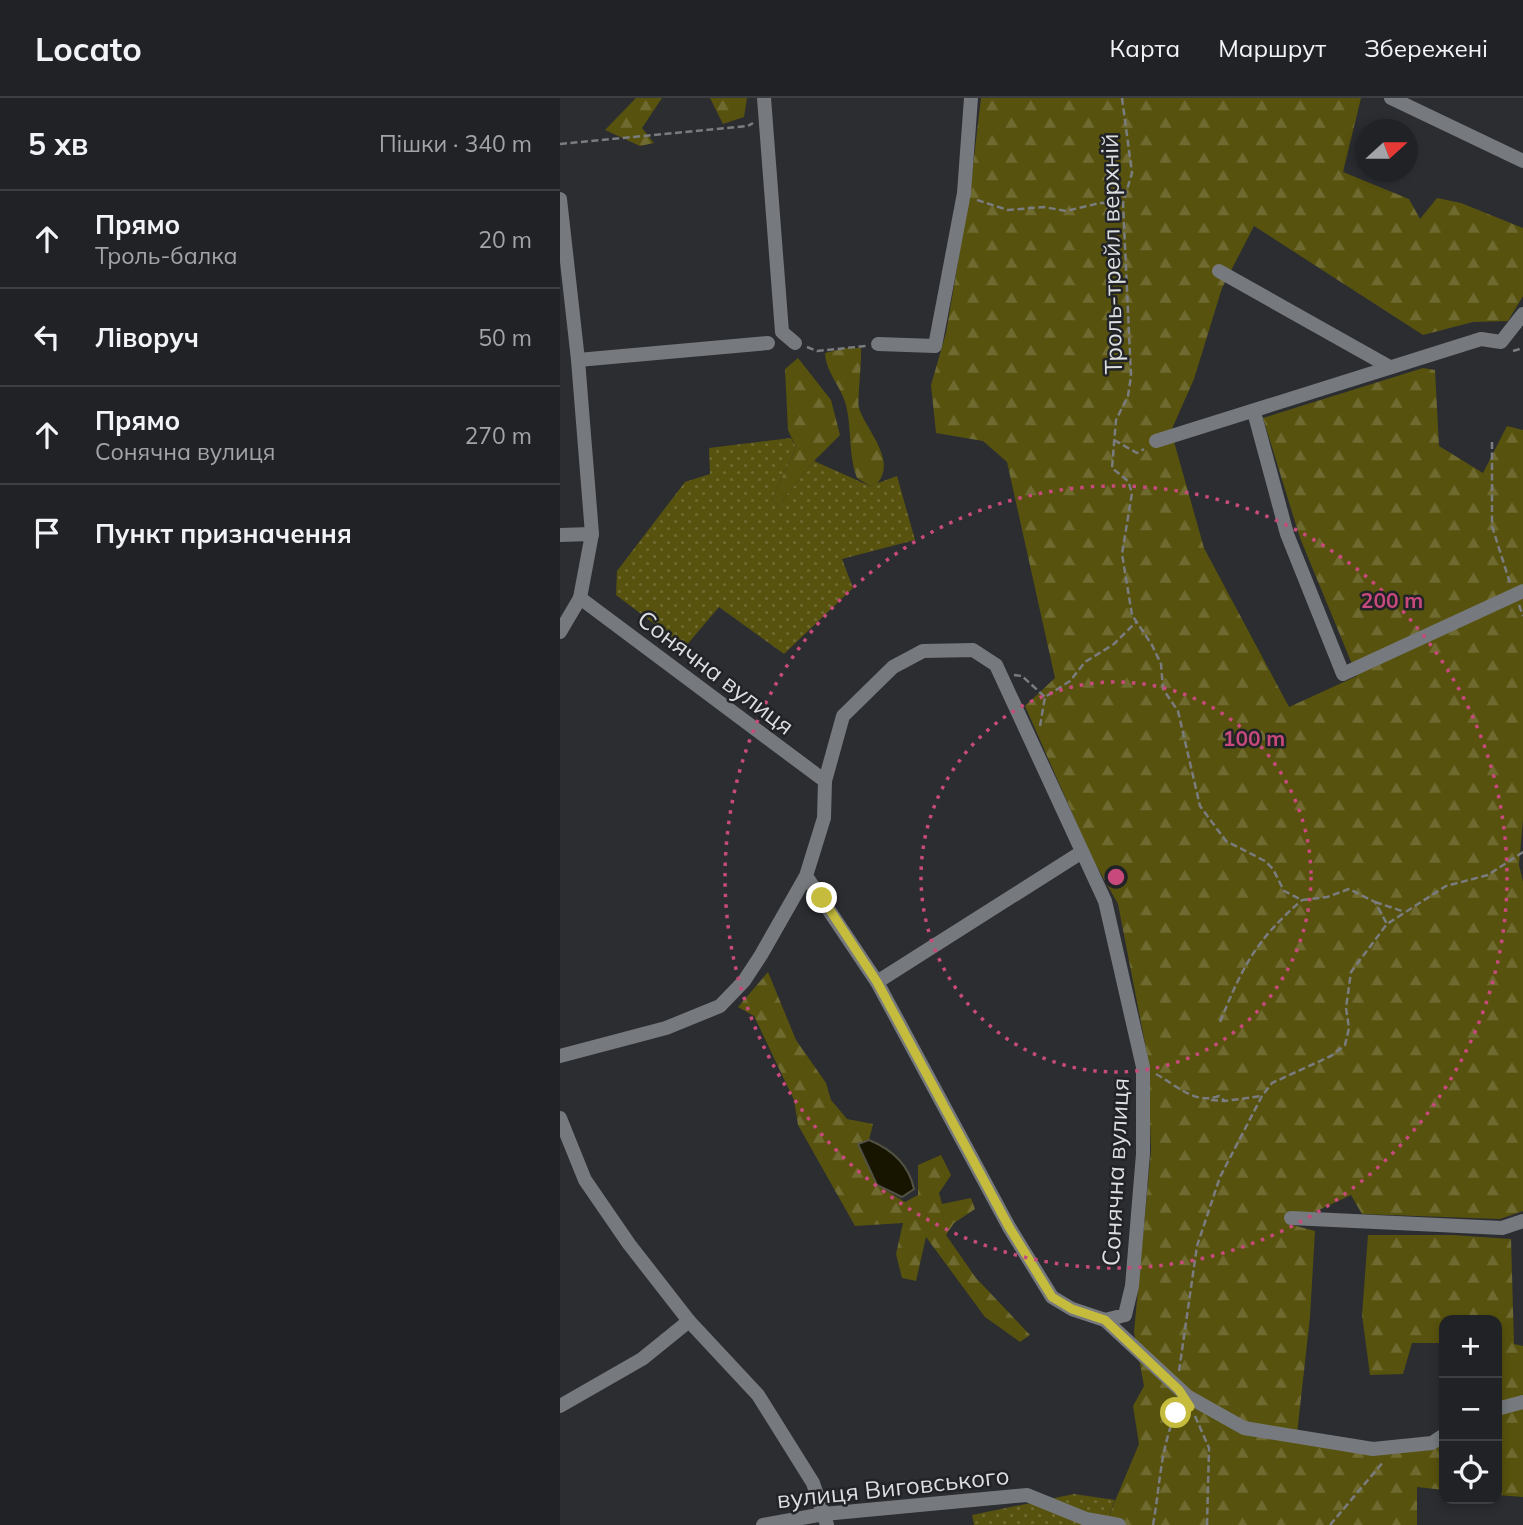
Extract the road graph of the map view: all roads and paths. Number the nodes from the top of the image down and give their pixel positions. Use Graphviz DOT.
graph roads {
  1 [pos="764,98"];
  2 [pos="971,98"];
  3 [pos="1122,98"];
  4 [pos="1391,98"];
  5 [pos="765,115"];
  6 [pos="560,144"];
  7 [pos="1523,161"];
  8 [pos="964,197"];
  9 [pos="560,200"];
  10 [pos="1123,203"];
  11 [pos="1219,271"];
  12 [pos="1523,314"];
  13 [pos="768,343"];
  14 [pos="795,343"];
  15 [pos="878,344"];
  16 [pos="1505,347"];
  17 [pos="1523,348"];
  18 [pos="578,360"];
  19 [pos="1388,366"];
  20 [pos="1254,412"];
  21 [pos="1113,440"];
  22 [pos="1156,441"];
  23 [pos="1492,442"];
  24 [pos="592,534"];
  25 [pos="560,535"];
  26 [pos="1519,593"];
  27 [pos="580,598"];
  28 [pos="1523,616"];
  29 [pos="1137,621"];
  30 [pos="560,632"];
  31 [pos="996,665"];
  32 [pos="1045,697"];
  33 [pos="1040,727"];
  34 [pos="825,782"];
  35 [pos="1082,852"];
  36 [pos="1523,852"];
  37 [pos="806,876"];
  38 [pos="1302,900"];
  39 [pos="1375,902"];
  40 [pos="1406,912"];
  41 [pos="1387,924"];
  42 [pos="877,982"];
  43 [pos="1220,1022"];
  44 [pos="560,1056"];
  45 [pos="1143,1067"];
  46 [pos="1262,1096"];
  47 [pos="560,1118"];
  48 [pos="1291,1218"];
  49 [pos="1523,1221"];
  50 [pos="1105,1320"];
  51 [pos="689,1321"];
  52 [pos="1179,1390"];
  53 [pos="1523,1402"];
  54 [pos="560,1406"];
  55 [pos="1502,1408"];
  56 [pos="1194,1414"];
  57 [pos="1439,1438"];
  58 [pos="1392,1447"];
  59 [pos="825,1519"];
  60 [pos="763,1525"];
  61 [pos="1119,1525"];
  62 [pos="1153,1525"];
  63 [pos="1206,1525"];
  64 [pos="1330,1525"];
  1 -- 5 [label="street"];
  2 -- 8 [label="street"];
  3 -- 10 [label="path, Троль-трейл верхній"];
  4 -- 7 [label="street"];
  5 -- 6 [label="path"];
  5 -- 14 [label="street"];
  8 -- 10 [label="path"];
  8 -- 15 [label="street"];
  9 -- 18 [label="street"];
  10 -- 21 [label="path, Троль-трейл верхній"];
  11 -- 19 [label="street"];
  12 -- 16 [label="street"];
  13 -- 18 [label="street"];
  14 -- 15 [label="path"];
  16 -- 17 [label="path"];
  16 -- 19 [label="street"];
  18 -- 24 [label="street"];
  19 -- 20 [label="street"];
  20 -- 22 [label="street"];
  20 -- 26 [label="street"];
  21 -- 22 [label="path"];
  21 -- 29 [label="path, Троль-трейл верхній"];
  23 -- 26 [label="path"];
  24 -- 25 [label="street"];
  24 -- 27 [label="street"];
  26 -- 28 [label="path"];
  27 -- 30 [label="street"];
  27 -- 34 [label="street, Сонячна вулиця"];
  29 -- 32 [label="path"];
  29 -- 38 [label="path, Троль-трейл верхній"];
  31 -- 32 [label="path"];
  31 -- 34 [label="street"];
  31 -- 35 [label="street, Сонячна вулиця"];
  32 -- 33 [label="path"];
  34 -- 37 [label="street"];
  35 -- 42 [label="street"];
  35 -- 45 [label="street, Сонячна вулиця"];
  36 -- 40 [label="path"];
  37 -- 42 [label="street"];
  37 -- 44 [label="street"];
  38 -- 39 [label="path"];
  38 -- 43 [label="path"];
  39 -- 40 [label="path"];
  39 -- 41 [label="path"];
  40 -- 41 [label="path"];
  41 -- 46 [label="path"];
  42 -- 50 [label="street"];
  45 -- 46 [label="path"];
  45 -- 50 [label="street, Сонячна вулиця"];
  46 -- 52 [label="path"];
  47 -- 51 [label="street"];
  48 -- 49 [label="street"];
  50 -- 52 [label="street"];
  51 -- 54 [label="street"];
  51 -- 59 [label="street"];
  52 -- 58 [label="street"];
  52 -- 62 [label="path"];
  53 -- 55 [label="street"];
  56 -- 63 [label="path"];
  57 -- 58 [label="street"];
  58 -- 64 [label="path"];
  59 -- 60 [label="street, вулиця Виговського"];
  59 -- 61 [label="street, вулиця Виговського"];
}
